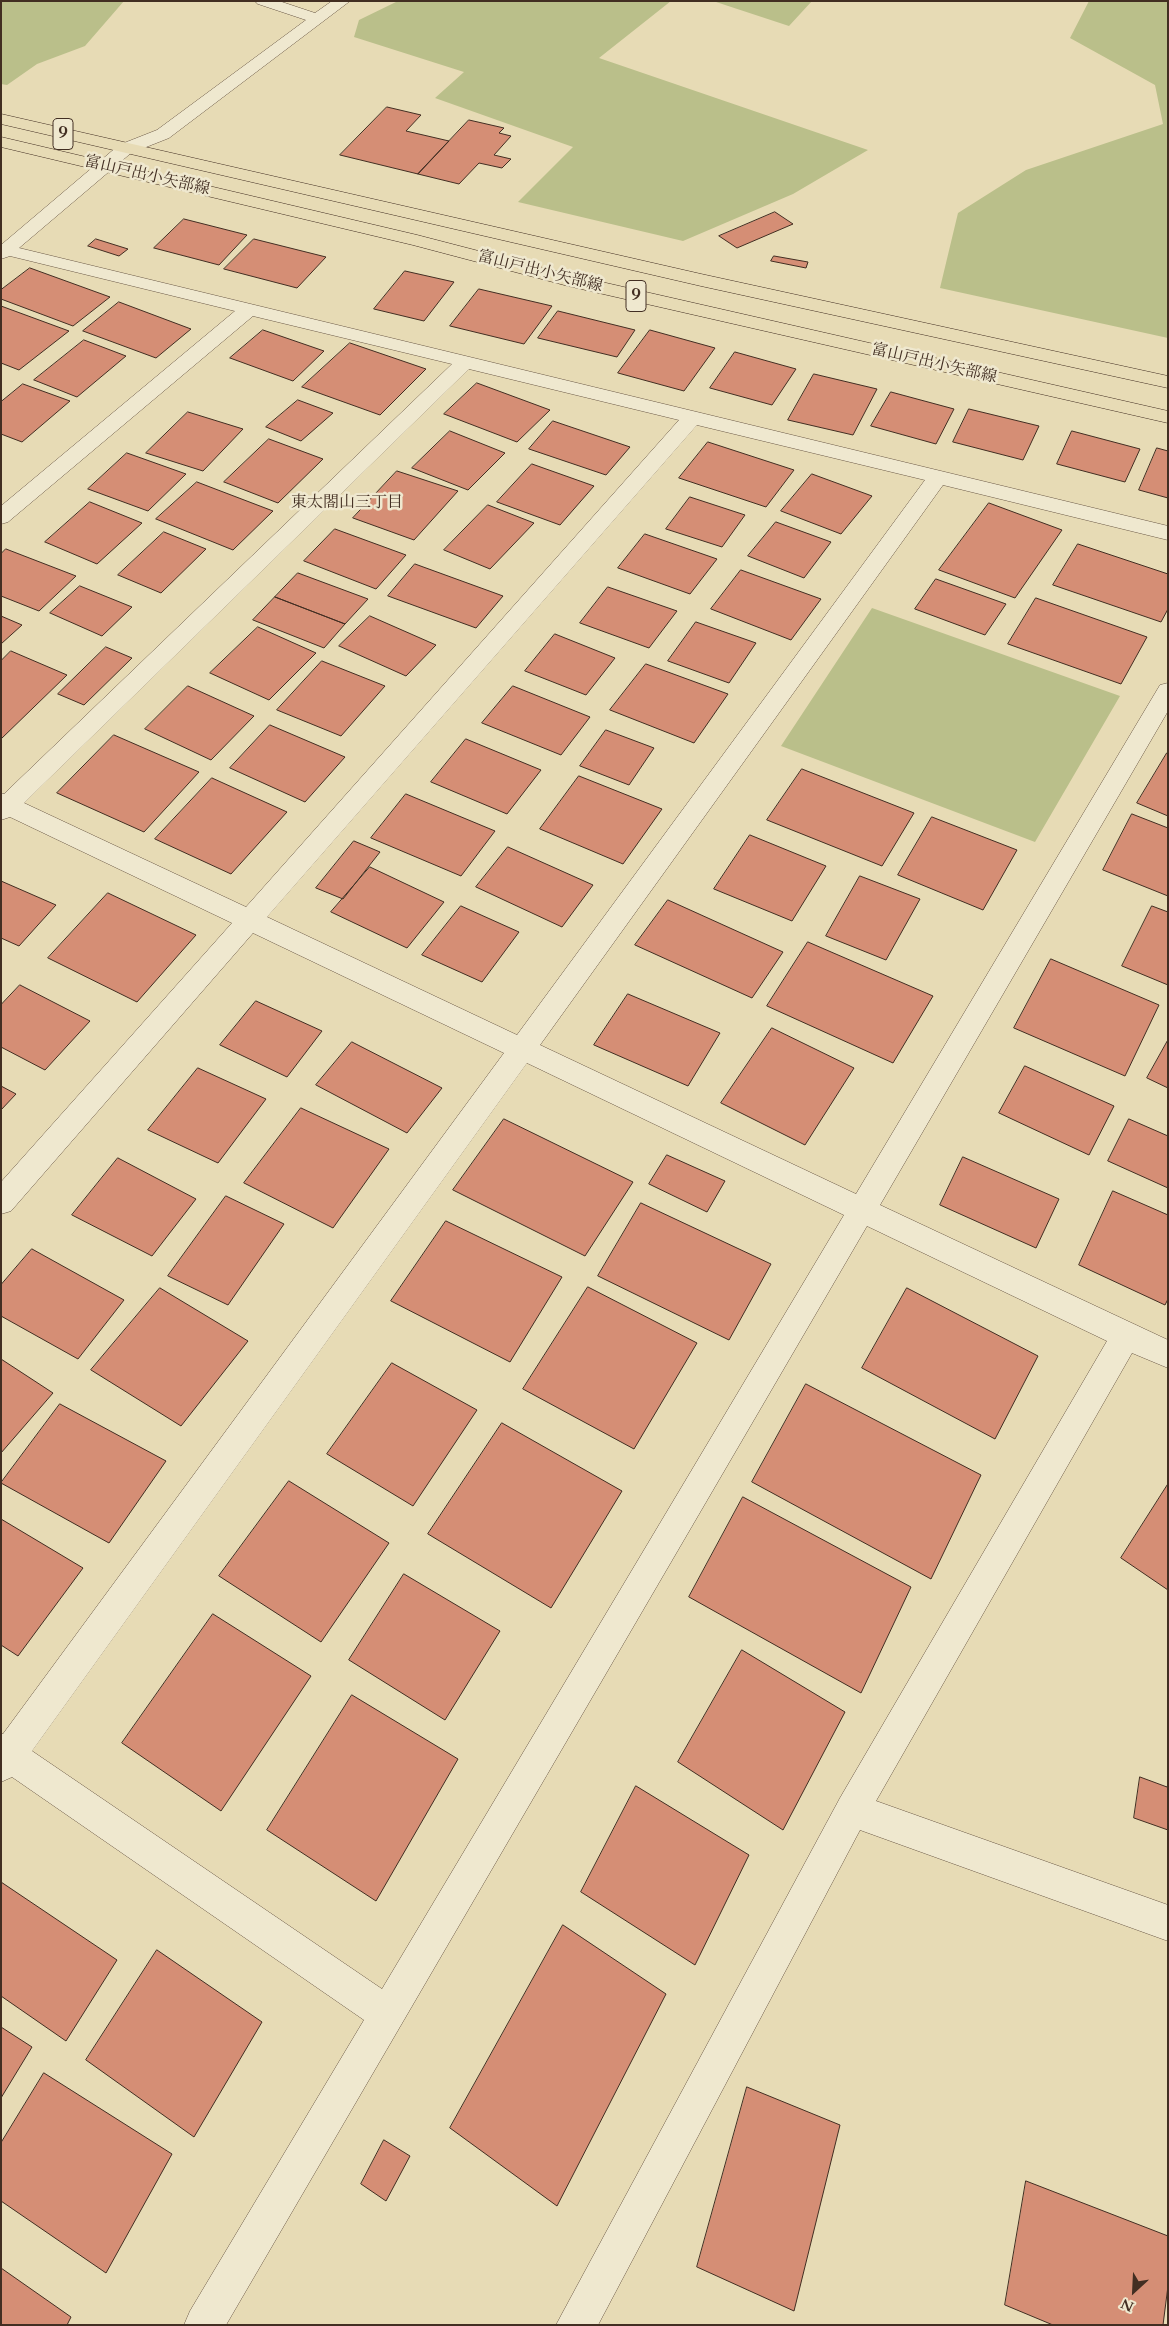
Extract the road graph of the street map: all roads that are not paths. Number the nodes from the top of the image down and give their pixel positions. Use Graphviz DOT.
graph roads {
  1 [pos="263,1"];
  2 [pos="342,1"];
  3 [pos="317,20"];
  4 [pos="1,119"];
  5 [pos="1,142"];
  6 [pos="125,149"];
  7 [pos="107,166"];
  8 [pos="4,252"];
  9 [pos="249,309"];
  10 [pos="466,362"];
  11 [pos="1168,382"];
  12 [pos="693,417"];
  13 [pos="1168,417"];
  14 [pos="938,477"];
  15 [pos="1,517"];
  16 [pos="1168,534"];
  17 [pos="1168,691"];
  18 [pos="3,806"];
  19 [pos="250,920"];
  20 [pos="521,1049"];
  21 [pos="1,1202"];
  22 [pos="861,1210"];
  23 [pos="1126,1336"];
  24 [pos="1168,1355"];
  25 [pos="4,1757"];
  26 [pos="852,1810"];
  27 [pos="1168,1923"];
  28 [pos="387,2014"];
  29 [pos="204,2325"];
  30 [pos="576,2325"];
  1 -- 3 [label="street"];
  2 -- 3 [label="street"];
  3 -- 6 [label="street"];
  4 -- 6 [label="main road, 富山戸出小矢部線 / 9"];
  5 -- 7 [label="main road, 富山戸出小矢部線 / 9"];
  6 -- 7 [label="street"];
  6 -- 11 [label="main road, 富山戸出小矢部線 / 9"];
  7 -- 8 [label="street"];
  7 -- 13 [label="main road, 富山戸出小矢部線 / 9"];
  8 -- 9 [label="street"];
  9 -- 10 [label="street"];
  9 -- 15 [label="street"];
  10 -- 12 [label="street"];
  10 -- 18 [label="street"];
  12 -- 14 [label="street"];
  12 -- 19 [label="street"];
  14 -- 16 [label="street"];
  14 -- 20 [label="street"];
  17 -- 22 [label="street"];
  18 -- 19 [label="street"];
  19 -- 20 [label="street"];
  19 -- 21 [label="street"];
  20 -- 22 [label="street"];
  20 -- 25 [label="street"];
  22 -- 23 [label="street"];
  22 -- 28 [label="street"];
  23 -- 24 [label="street"];
  23 -- 26 [label="street"];
  25 -- 28 [label="street"];
  26 -- 27 [label="street"];
  26 -- 30 [label="street"];
  28 -- 29 [label="street"];
}
